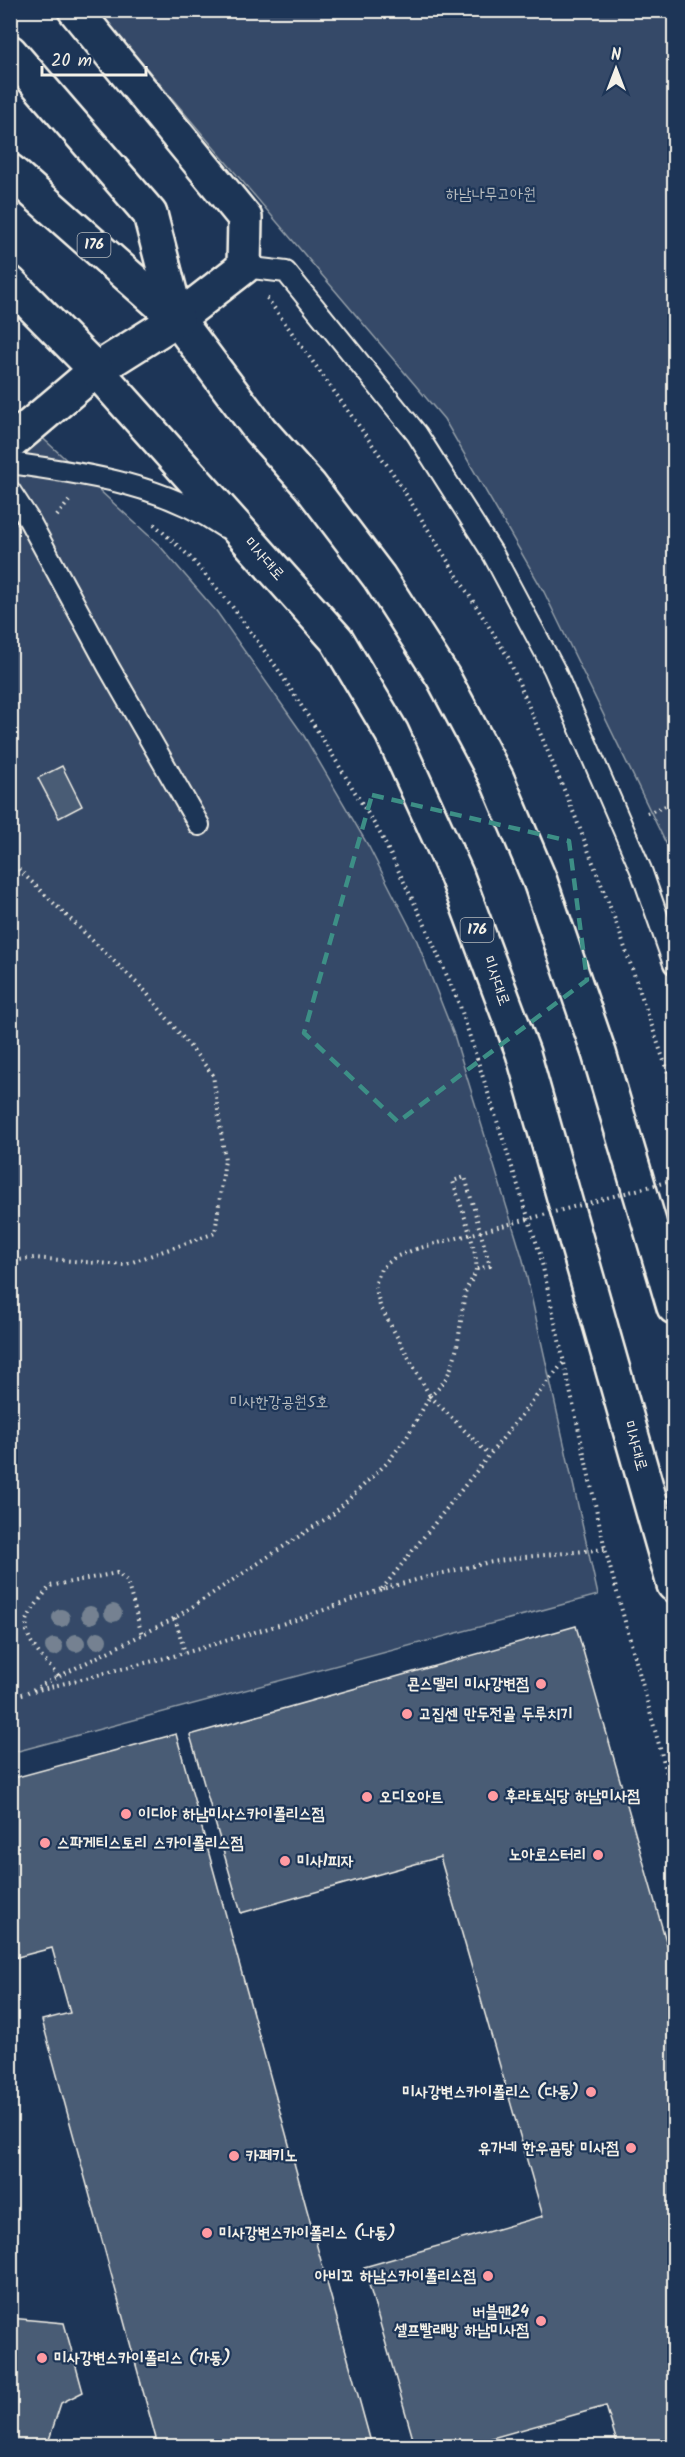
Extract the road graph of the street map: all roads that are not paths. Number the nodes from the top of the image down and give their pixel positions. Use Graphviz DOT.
graph roads {
  1 [pos="75,10"];
  2 [pos="10,52"];
  3 [pos="10,171"];
  4 [pos="244,267"];
  5 [pos="10,283"];
  6 [pos="177,319"];
  7 [pos="96,369"];
  8 [pos="10,443"];
  9 [pos="10,463"];
  10 [pos="10,491"];
  11 [pos="253,547"];
  12 [pos="199,825"];
  13 [pos="675,964"];
  14 [pos="675,1307"];
  15 [pos="675,1585"];
  1 -- 4 [label="main road"];
  2 -- 6 [label="main road"];
  3 -- 6 [label="main road, 176"];
  4 -- 6 [label="main road"];
  4 -- 13 [label="lane"];
  5 -- 7 [label="main road, 176"];
  6 -- 7 [label="main road"];
  6 -- 14 [label="main road, 176"];
  7 -- 8 [label="main road"];
  7 -- 11 [label="main road, 미사대로 / 176"];
  9 -- 11 [label="lane"];
  10 -- 12 [label="lane"];
  11 -- 15 [label="main road, 미사대로 / 176"];
}
